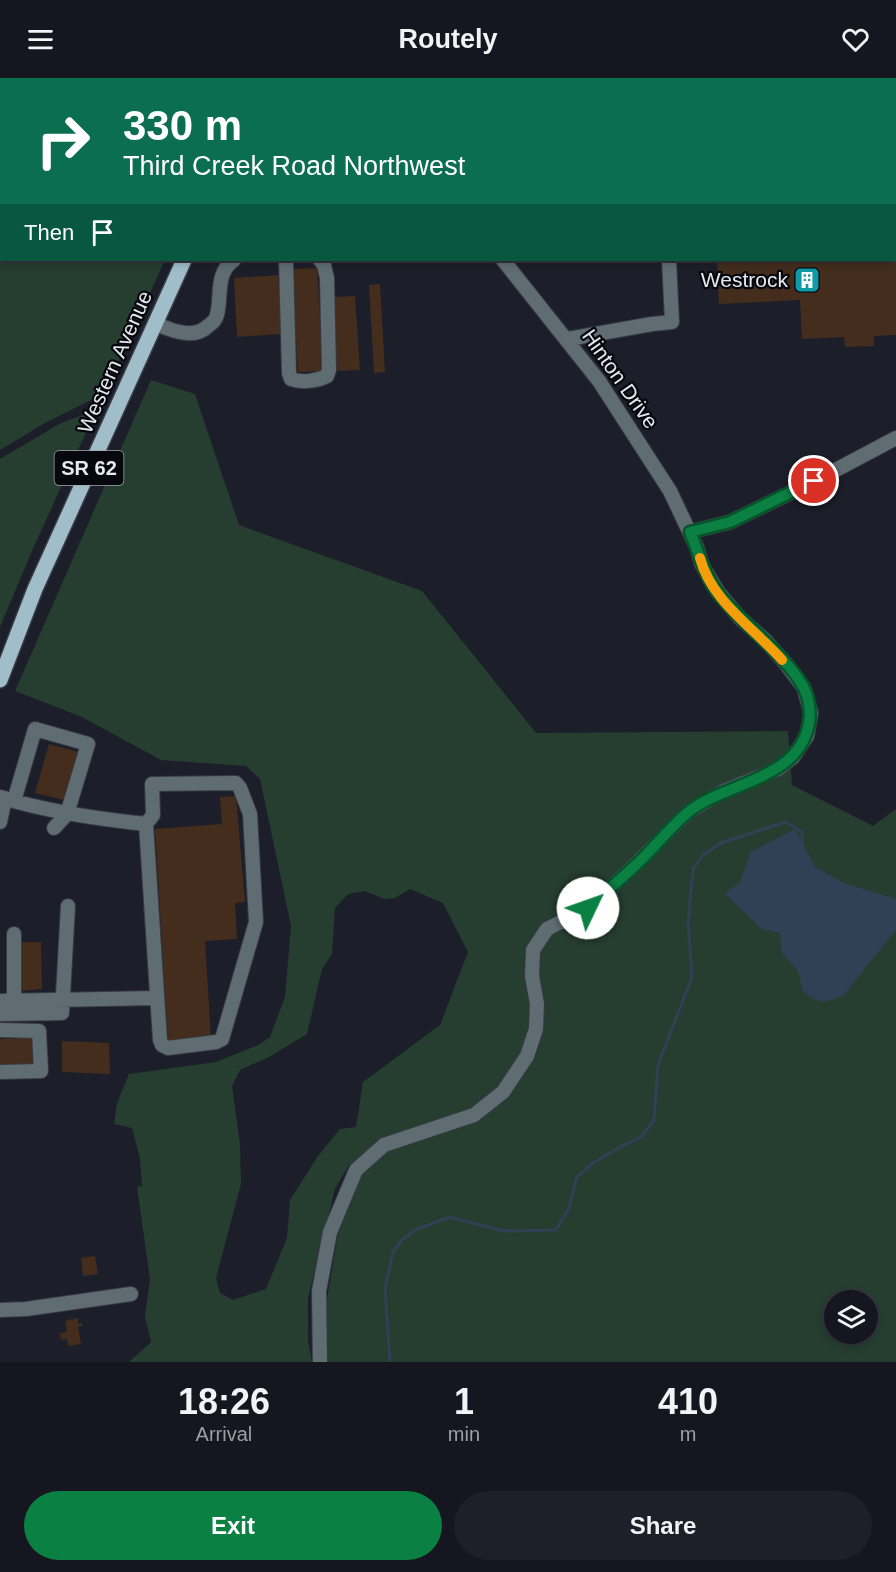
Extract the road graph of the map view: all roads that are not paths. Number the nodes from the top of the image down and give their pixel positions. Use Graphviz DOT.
graph roads {
  1 [pos="184,261"];
  2 [pos="233,261"];
  3 [pos="286,261"];
  4 [pos="321,261"];
  5 [pos="504,261"];
  6 [pos="669,261"];
  7 [pos="155,323"];
  8 [pos="568,339"];
  9 [pos="896,438"];
  10 [pos="690,532"];
  11 [pos="0,680"];
  12 [pos="6,799"];
  13 [pos="67,814"];
  14 [pos="0,822"];
  15 [pos="146,824"];
  16 [pos="54,828"];
  17 [pos="68,906"];
  18 [pos="14,934"];
  19 [pos="157,998"];
  20 [pos="62,1000"];
  21 [pos="7,1007"];
  22 [pos="7,1030"];
  23 [pos="0,1072"];
  24 [pos="131,1293"];
  25 [pos="0,1310"];
  26 [pos="320,1362"];
  1 -- 7 [label="main road, Western Avenue / SR 62"];
  2 -- 7 [label="street"];
  3 -- 4 [label="street"];
  5 -- 8 [label="street, Hinton Drive"];
  6 -- 8 [label="street"];
  7 -- 11 [label="main road, Western Avenue / SR 62"];
  8 -- 10 [label="street, Hinton Drive"];
  9 -- 10 [label="street"];
  10 -- 26 [label="street, Hinton Drive"];
  12 -- 13 [label="street"];
  12 -- 13 [label="street"];
  12 -- 14 [label="street"];
  13 -- 15 [label="street"];
  13 -- 16 [label="street"];
  15 -- 19 [label="street"];
  15 -- 19 [label="street"];
  17 -- 20 [label="street"];
  18 -- 21 [label="street"];
  19 -- 20 [label="street"];
  20 -- 21 [label="street"];
  21 -- 22 [label="street"];
  22 -- 23 [label="street"];
  24 -- 25 [label="street"];
}
